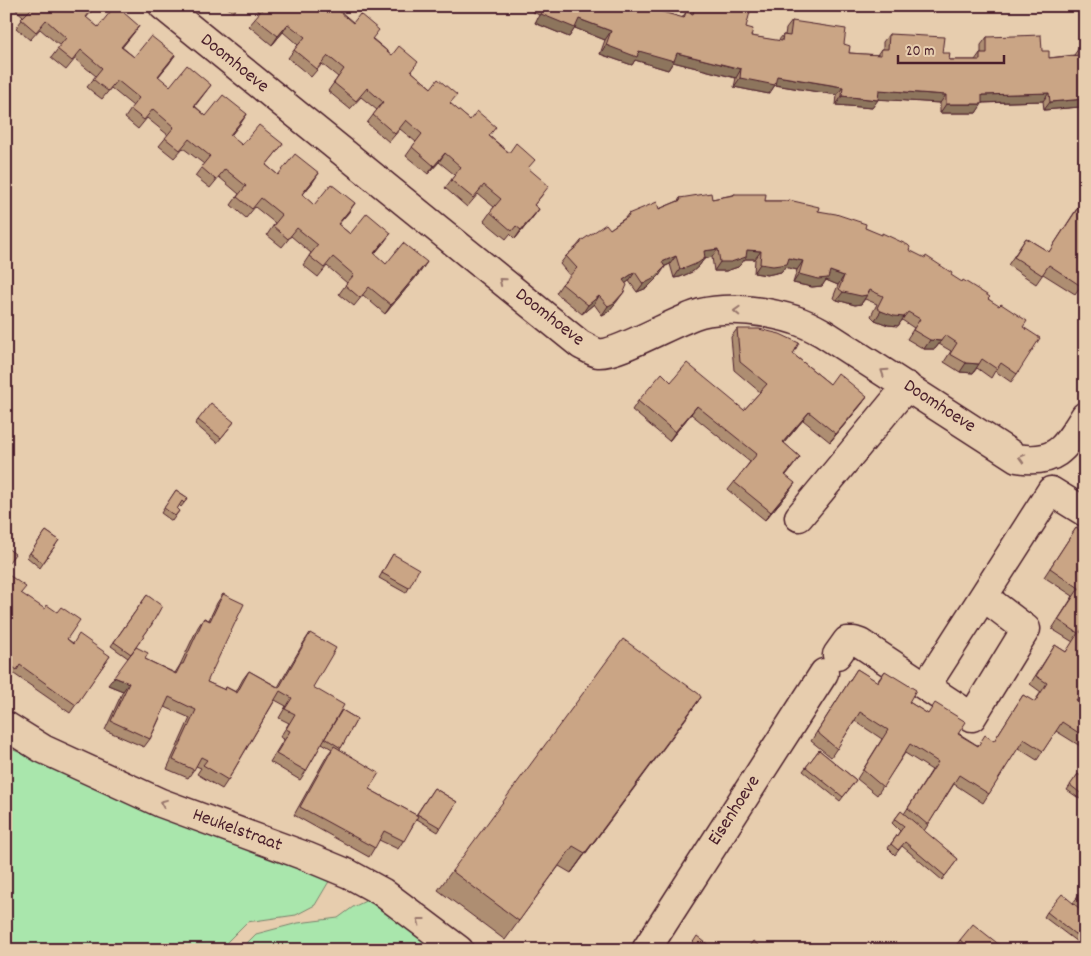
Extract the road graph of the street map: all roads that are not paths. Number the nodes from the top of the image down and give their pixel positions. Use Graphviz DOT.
graph roads {
  1 [pos="163,6"];
  2 [pos="907,386"];
  3 [pos="1085,416"];
  4 [pos="1050,456"];
  5 [pos="1051,491"];
  6 [pos="1085,512"];
  7 [pos="799,517"];
  8 [pos="984,597"];
  9 [pos="926,686"];
  10 [pos="6,726"];
  11 [pos="459,950"];
  12 [pos="646,950"];
  2 -- 1 [label="street, Doomhoeve, one-way"];
  4 -- 2 [label="street, Doomhoeve, one-way"];
  2 -- 7 [label="street"];
  3 -- 4 [label="street"];
  4 -- 5 [label="street"];
  5 -- 6 [label="street"];
  5 -- 8 [label="street"];
  8 -- 9 [label="street"];
  8 -- 9 [label="street, Eisenhoeve"];
  9 -- 12 [label="street, Eisenhoeve"];
  11 -- 10 [label="street, Heukelstraat, one-way"];
}
